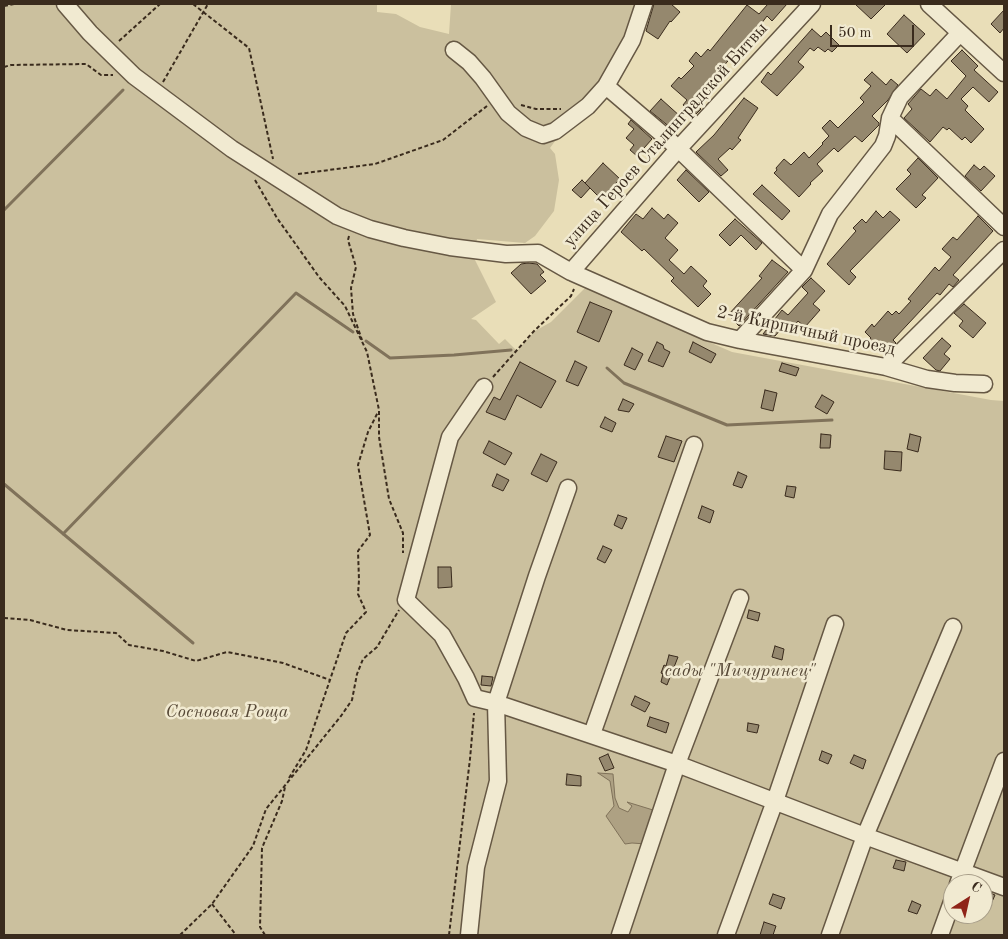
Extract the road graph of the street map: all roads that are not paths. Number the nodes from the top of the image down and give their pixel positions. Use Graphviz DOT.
graph roads {
  1 [pos="65,4"];
  2 [pos="644,4"];
  3 [pos="812,4"];
  4 [pos="929,4"];
  5 [pos="960,33"];
  6 [pos="454,50"];
  7 [pos="1003,69"];
  8 [pos="606,86"];
  9 [pos="890,118"];
  10 [pos="678,149"];
  11 [pos="1004,227"];
  12 [pos="1004,250"];
  13 [pos="804,270"];
  14 [pos="574,277"];
  15 [pos="740,340"];
  16 [pos="886,367"];
  17 [pos="984,384"];
  18 [pos="484,387"];
  19 [pos="694,445"];
  20 [pos="568,488"];
  21 [pos="740,598"];
  22 [pos="835,624"];
  23 [pos="953,627"];
  24 [pos="496,703"];
  25 [pos="592,734"];
  26 [pos="1004,761"];
  27 [pos="677,764"];
  28 [pos="775,801"];
  29 [pos="864,836"];
  30 [pos="951,874"];
  31 [pos="962,874"];
  32 [pos="469,935"];
  33 [pos="620,935"];
  34 [pos="726,935"];
  35 [pos="830,935"];
  1 -- 14 [label="street, 2-й Кирпичный проезд"];
  2 -- 8 [label="street"];
  3 -- 10 [label="street, улица Героев Сталинградской Битвы"];
  4 -- 5 [label="street"];
  5 -- 7 [label="street"];
  5 -- 9 [label="street"];
  6 -- 8 [label="street"];
  8 -- 10 [label="street"];
  9 -- 11 [label="street"];
  9 -- 13 [label="street"];
  10 -- 13 [label="street"];
  10 -- 14 [label="street, улица Героев Сталинградской Битвы"];
  12 -- 16 [label="street"];
  13 -- 15 [label="street"];
  14 -- 15 [label="street, 2-й Кирпичный проезд"];
  15 -- 16 [label="street, 2-й Кирпичный проезд"];
  16 -- 17 [label="street, 2-й Кирпичный проезд"];
  18 -- 24 [label="street"];
  19 -- 25 [label="street"];
  20 -- 24 [label="street"];
  21 -- 27 [label="street"];
  22 -- 28 [label="street"];
  23 -- 29 [label="street"];
  24 -- 25 [label="street"];
  24 -- 32 [label="street"];
  25 -- 27 [label="street"];
  26 -- 31 [label="street"];
  27 -- 28 [label="street"];
  27 -- 33 [label="street"];
  28 -- 29 [label="street"];
  28 -- 34 [label="street"];
  29 -- 30 [label="street"];
  29 -- 35 [label="street"];
}
